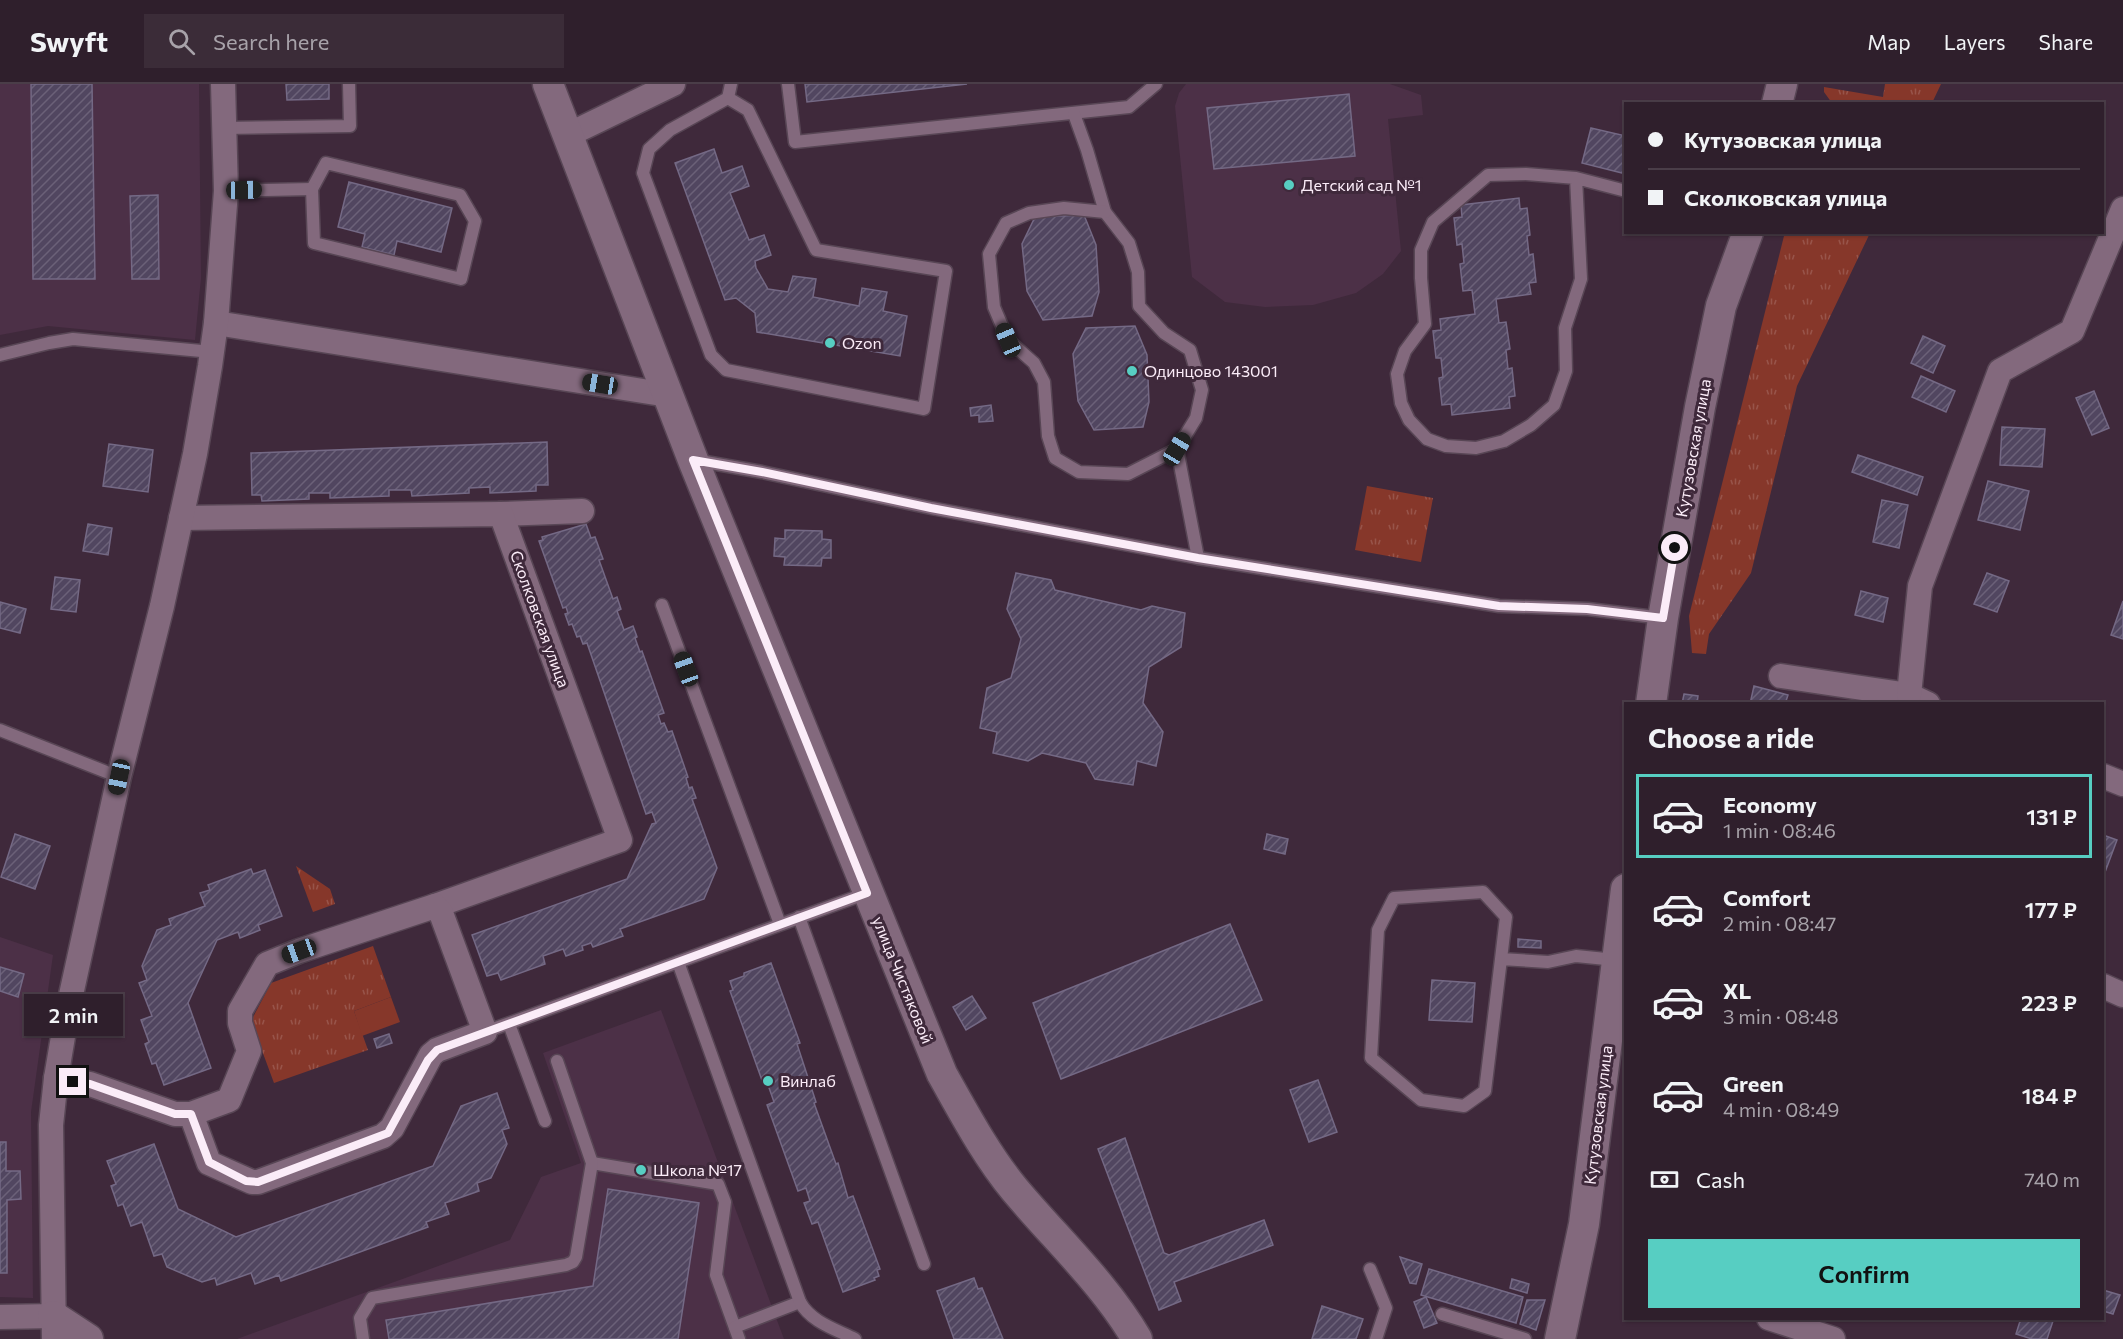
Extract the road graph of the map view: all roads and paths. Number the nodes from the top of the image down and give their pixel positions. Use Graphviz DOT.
graph roads {
  1 [pos="223,84"];
  2 [pos="349,84"];
  3 [pos="548,84"];
  4 [pos="673,84"];
  5 [pos="731,84"];
  6 [pos="788,84"];
  7 [pos="1156,84"];
  8 [pos="1782,84"];
  9 [pos="728,98"];
  10 [pos="1778,102"];
  11 [pos="1074,114"];
  12 [pos="224,128"];
  13 [pos="568,135"];
  14 [pos="1576,178"];
  15 [pos="312,189"];
  16 [pos="1624,190"];
  17 [pos="226,191"];
  18 [pos="2123,209"];
  19 [pos="1105,212"];
  20 [pos="1747,234"];
  21 [pos="216,323"];
  22 [pos="212,352"];
  23 [pos="0,355"];
  24 [pos="668,395"];
  25 [pos="1177,449"];
  26 [pos="693,460"];
  27 [pos="582,511"];
  28 [pos="501,514"];
  29 [pos="181,518"];
  30 [pos="1198,558"];
  31 [pos="662,605"];
  32 [pos="1663,618"];
  33 [pos="1781,676"];
  34 [pos="1918,699"];
  35 [pos="1651,702"];
  36 [pos="0,730"];
  37 [pos="2104,776"];
  38 [pos="119,777"];
  39 [pos="2123,784"];
  40 [pos="867,893"];
  41 [pos="1624,903"];
  42 [pos="435,906"];
  43 [pos="799,917"];
  44 [pos="780,924"];
  45 [pos="1501,959"];
  46 [pos="1616,960"];
  47 [pos="678,962"];
  48 [pos="2104,986"];
  49 [pos="2123,995"];
  50 [pos="509,1024"];
  51 [pos="485,1032"];
  52 [pos="557,1061"];
  53 [pos="56,1078"];
  54 [pos="191,1114"];
  55 [pos="545,1121"];
  56 [pos="592,1163"];
  57 [pos="924,1264"];
  58 [pos="1370,1269"];
  59 [pos="800,1302"];
  60 [pos="1442,1314"];
  61 [pos="0,1317"];
  62 [pos="1775,1320"];
  63 [pos="53,1328"];
  64 [pos="737,1333"];
  65 [pos="88,1339"];
  66 [pos="363,1339"];
  67 [pos="855,1339"];
  68 [pos="1137,1339"];
  69 [pos="1376,1339"];
  70 [pos="1525,1339"];
  71 [pos="1560,1339"];
  72 [pos="1833,1339"];
  1 -- 12 [label="street"];
  2 -- 12 [label="lane"];
  3 -- 13 [label="street, улица Чистяковой"];
  4 -- 13 [label="street"];
  5 -- 9 [label="lane"];
  6 -- 11 [label="lane"];
  7 -- 11 [label="lane"];
  8 -- 10 [label="street"];
  9 -- 9 [label="lane"];
  11 -- 19 [label="lane"];
  12 -- 17 [label="street"];
  13 -- 24 [label="street, улица Чистяковой"];
  14 -- 14 [label="lane"];
  14 -- 16 [label="lane"];
  15 -- 15 [label="lane"];
  15 -- 17 [label="lane"];
  17 -- 21 [label="street"];
  18 -- 34 [label="street"];
  19 -- 25 [label="lane"];
  19 -- 25 [label="lane"];
  20 -- 32 [label="street, Кутузовская улица"];
  21 -- 22 [label="street"];
  21 -- 24 [label="street"];
  22 -- 23 [label="lane"];
  22 -- 29 [label="street"];
  24 -- 26 [label="street, улица Чистяковой"];
  25 -- 30 [label="lane"];
  26 -- 30 [label="lane"];
  26 -- 40 [label="street, улица Чистяковой"];
  27 -- 28 [label="street"];
  28 -- 29 [label="street"];
  28 -- 42 [label="street, Сколковская улица"];
  29 -- 38 [label="street"];
  30 -- 32 [label="lane"];
  31 -- 44 [label="lane"];
  32 -- 35 [label="street, Кутузовская улица"];
  33 -- 34 [label="street"];
  36 -- 38 [label="lane"];
  37 -- 39 [label="street"];
  38 -- 53 [label="street"];
  40 -- 43 [label="lane"];
  40 -- 68 [label="street, улица Чистяковой"];
  41 -- 46 [label="street, Кутузовская улица"];
  42 -- 51 [label="street"];
  42 -- 54 [label="street, Сколковская улица"];
  43 -- 44 [label="lane"];
  43 -- 57 [label="lane"];
  44 -- 47 [label="lane"];
  45 -- 45 [label="lane"];
  45 -- 46 [label="lane"];
  46 -- 71 [label="street, Кутузовская улица"];
  47 -- 50 [label="lane"];
  47 -- 59 [label="lane"];
  48 -- 49 [label="street"];
  50 -- 51 [label="lane"];
  50 -- 55 [label="lane"];
  51 -- 54 [label="street"];
  52 -- 56 [label="lane"];
  53 -- 54 [label="street, Сколковская улица"];
  53 -- 63 [label="street"];
  56 -- 64 [label="lane"];
  56 -- 66 [label="lane"];
  58 -- 69 [label="lane"];
  59 -- 64 [label="lane"];
  59 -- 67 [label="lane"];
  60 -- 70 [label="lane"];
  61 -- 63 [label="street"];
  62 -- 72 [label="street"];
  63 -- 65 [label="street"];
}
